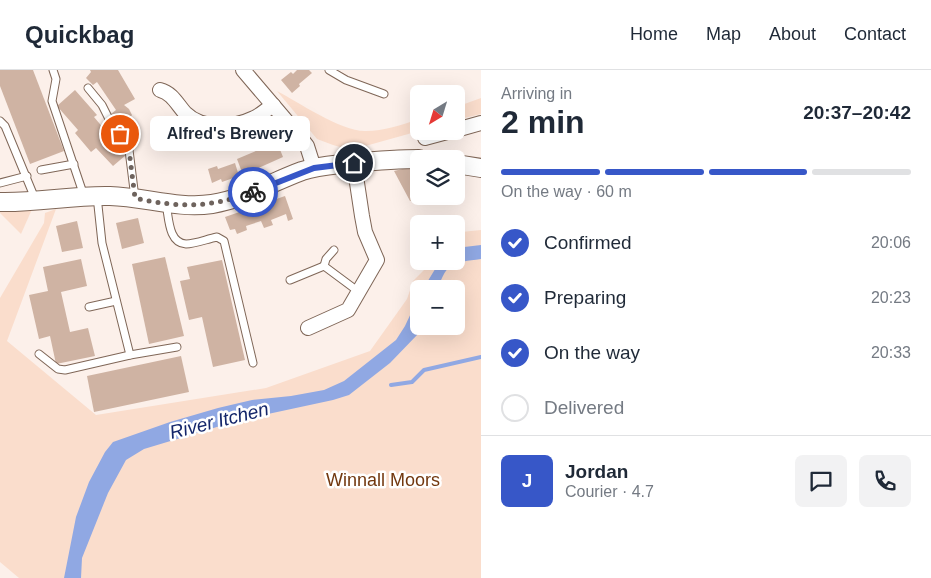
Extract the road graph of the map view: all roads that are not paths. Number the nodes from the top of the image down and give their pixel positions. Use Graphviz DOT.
graph roads {
  1 [pos="54,70"];
  2 [pos="262,70"];
  3 [pos="329,70"];
  4 [pos="247,75"];
  5 [pos="88,88"];
  6 [pos="160,90"];
  7 [pos="384,94"];
  8 [pos="273,105"];
  9 [pos="0,122"];
  10 [pos="481,123"];
  11 [pos="465,127"];
  12 [pos="410,159"];
  13 [pos="354,163"];
  14 [pos="74,164"];
  15 [pos="465,165"];
  16 [pos="314,168"];
  17 [pos="481,168"];
  18 [pos="41,170"];
  19 [pos="27,176"];
  20 [pos="0,183"];
  21 [pos="91,196"];
  22 [pos="130,198"];
  23 [pos="36,201"];
  24 [pos="0,202"];
  25 [pos="166,204"];
  26 [pos="334,250"];
  27 [pos="324,266"];
  28 [pos="290,280"];
  29 [pos="359,293"];
  30 [pos="116,301"];
  31 [pos="89,307"];
  32 [pos="308,328"];
  33 [pos="177,347"];
  34 [pos="39,354"];
  35 [pos="130,355"];
  36 [pos="253,363"];
  1 -- 14 [label="lane"];
  2 -- 4 [label="street"];
  3 -- 7 [label="lane"];
  4 -- 8 [label="street"];
  5 -- 22 [label="lane"];
  6 -- 8 [label="street"];
  8 -- 16 [label="street"];
  9 -- 19 [label="lane"];
  10 -- 11 [label="street"];
  12 -- 13 [label="street"];
  13 -- 16 [label="street"];
  13 -- 29 [label="street"];
  14 -- 18 [label="lane"];
  14 -- 21 [label="lane"];
  15 -- 17 [label="street"];
  16 -- 25 [label="street"];
  19 -- 20 [label="lane"];
  19 -- 23 [label="lane"];
  21 -- 22 [label="street"];
  21 -- 23 [label="street"];
  21 -- 30 [label="lane"];
  22 -- 25 [label="street"];
  23 -- 24 [label="street"];
  25 -- 36 [label="lane"];
  26 -- 27 [label="lane"];
  27 -- 28 [label="lane"];
  27 -- 29 [label="lane"];
  29 -- 32 [label="street"];
  30 -- 31 [label="lane"];
  30 -- 35 [label="lane"];
  33 -- 35 [label="lane"];
  34 -- 35 [label="lane"];
}
